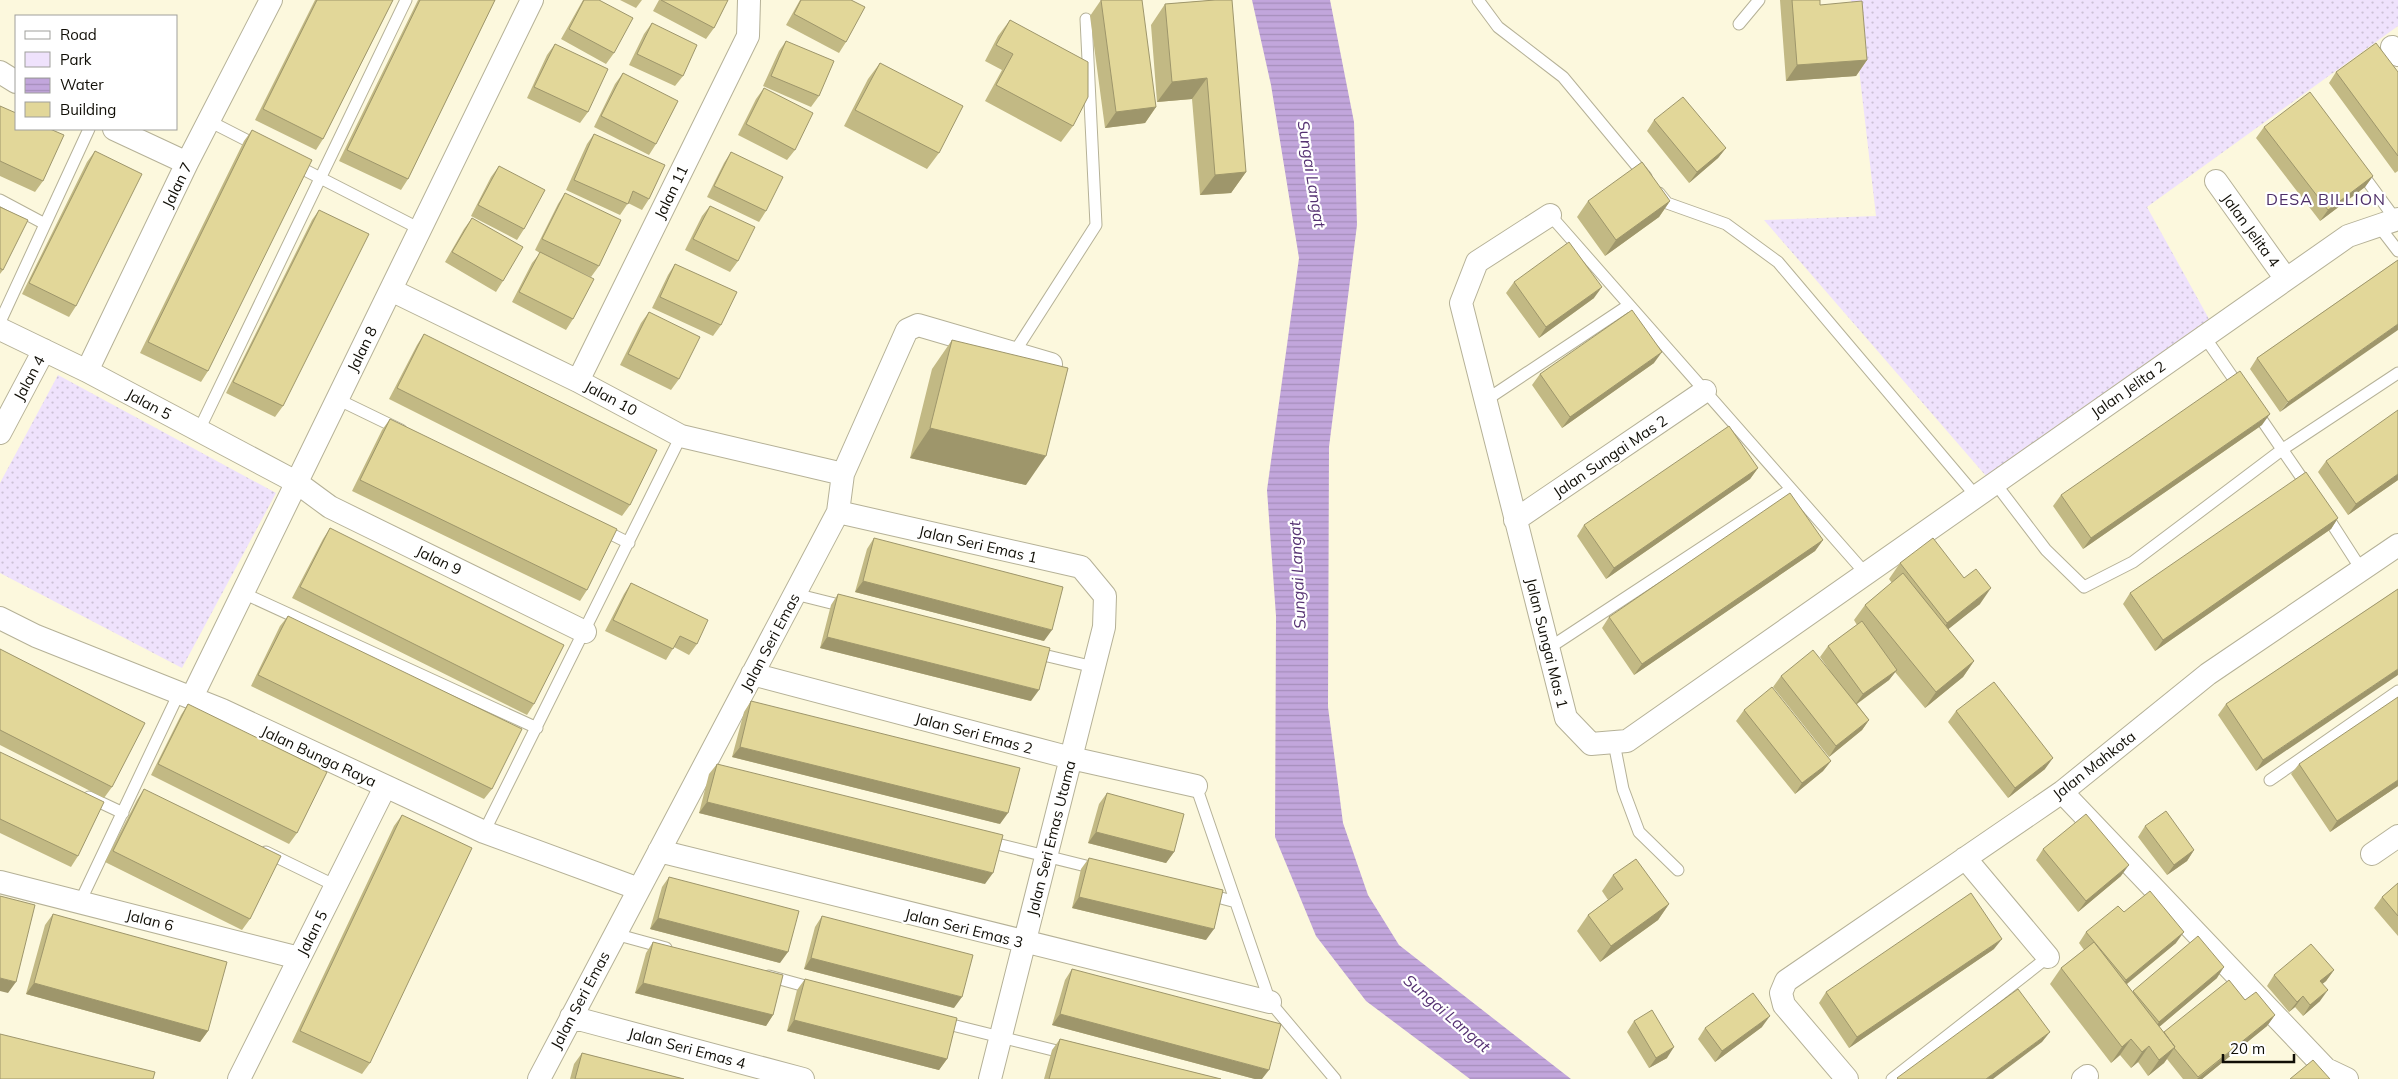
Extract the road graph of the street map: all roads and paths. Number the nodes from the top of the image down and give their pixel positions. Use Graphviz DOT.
graph roads {
  1 [pos="271,0"];
  2 [pos="406,0"];
  3 [pos="532,0"];
  4 [pos="749,0"];
  5 [pos="1478,0"];
  6 [pos="1760,0"];
  7 [pos="1086,19"];
  8 [pos="1739,24"];
  9 [pos="0,72"];
  10 [pos="15,81"];
  11 [pos="209,121"];
  12 [pos="89,130"];
  13 [pos="116,130"];
  14 [pos="269,152"];
  15 [pos="2351,158"];
  16 [pos="286,160"];
  17 [pos="187,164"];
  18 [pos="320,178"];
  19 [pos="2216,181"];
  20 [pos="0,200"];
  21 [pos="1550,215"];
  22 [pos="2391,221"];
  23 [pos="45,224"];
  24 [pos="420,228"];
  25 [pos="2398,251"];
  26 [pos="2286,279"];
  27 [pos="390,290"];
  28 [pos="1629,305"];
  29 [pos="0,322"];
  30 [pos="0,329"];
  31 [pos="2204,336"];
  32 [pos="44,350"];
  33 [pos="1014,353"];
  34 [pos="1051,364"];
  35 [pos="87,372"];
  36 [pos="2398,373"];
  37 [pos="578,380"];
  38 [pos="1705,391"];
  39 [pos="337,399"];
  40 [pos="1486,400"];
  41 [pos="199,430"];
  42 [pos="0,432"];
  43 [pos="408,434"];
  44 [pos="681,436"];
  45 [pos="2283,449"];
  46 [pos="843,474"];
  47 [pos="296,482"];
  48 [pos="1995,483"];
  49 [pos="1791,490"];
  50 [pos="1976,496"];
  51 [pos="838,512"];
  52 [pos="1515,520"];
  53 [pos="594,525"];
  54 [pos="629,543"];
  55 [pos="2398,545"];
  56 [pos="2361,569"];
  57 [pos="1866,574"];
  58 [pos="242,593"];
  59 [pos="795,594"];
  60 [pos="1105,596"];
  61 [pos="856,609"];
  62 [pos="0,618"];
  63 [pos="585,632"];
  64 [pos="1549,648"];
  65 [pos="1028,651"];
  66 [pos="1094,667"];
  67 [pos="752,674"];
  68 [pos="2398,691"];
  69 [pos="185,695"];
  70 [pos="537,728"];
  71 [pos="1614,743"];
  72 [pos="1071,758"];
  73 [pos="2270,780"];
  74 [pos="1196,786"];
  75 [pos="385,787"];
  76 [pos="79,792"];
  77 [pos="2062,792"];
  78 [pos="123,814"];
  79 [pos="484,832"];
  80 [pos="2398,836"];
  81 [pos="973,838"];
  82 [pos="257,848"];
  83 [pos="659,851"];
  84 [pos="2372,854"];
  85 [pos="1047,856"];
  86 [pos="1965,858"];
  87 [pos="1678,870"];
  88 [pos="1112,872"];
  89 [pos="0,882"];
  90 [pos="336,886"];
  91 [pos="639,889"];
  92 [pos="1197,892"];
  93 [pos="80,902"];
  94 [pos="1236,902"];
  95 [pos="615,934"];
  96 [pos="1025,943"];
  97 [pos="682,952"];
  98 [pos="2048,957"];
  99 [pos="299,958"];
  100 [pos="758,973"];
  101 [pos="825,991"];
  102 [pos="1270,1002"];
  103 [pos="571,1017"];
  104 [pos="930,1019"];
  105 [pos="1000,1038"];
  106 [pos="1078,1056"];
  107 [pos="239,1079"];
  108 [pos="538,1079"];
  109 [pos="802,1079"];
  110 [pos="990,1079"];
  111 [pos="1335,1079"];
  112 [pos="1846,1079"];
  113 [pos="1892,1079"];
  114 [pos="2347,1079"];
  1 -- 11 [label="street, Jalan 7"];
  2 -- 18 [label="lane"];
  3 -- 24 [label="street, Jalan 8"];
  4 -- 37 [label="street, Jalan 11"];
  5 -- 50 [label="lane"];
  6 -- 8 [label="lane"];
  7 -- 33 [label="lane"];
  9 -- 10 [label="street"];
  11 -- 14 [label="lane"];
  11 -- 17 [label="street, Jalan 7"];
  12 -- 23 [label="lane"];
  13 -- 17 [label="street"];
  15 -- 22 [label="lane"];
  16 -- 18 [label="lane"];
  17 -- 35 [label="street, Jalan 7"];
  18 -- 24 [label="lane"];
  18 -- 41 [label="lane"];
  19 -- 26 [label="street, Jalan Jelita 4"];
  20 -- 23 [label="lane"];
  21 -- 28 [label="lane"];
  21 -- 40 [label="street, Jalan Sungai Mas 1"];
  22 -- 25 [label="lane"];
  22 -- 26 [label="street, Jalan Jelita 2"];
  23 -- 29 [label="lane"];
  24 -- 27 [label="street, Jalan 8"];
  26 -- 31 [label="street, Jalan Jelita 2"];
  27 -- 37 [label="street, Jalan 10"];
  27 -- 39 [label="street, Jalan 8"];
  28 -- 38 [label="lane"];
  28 -- 40 [label="lane"];
  30 -- 32 [label="street, Jalan 5"];
  31 -- 45 [label="lane"];
  31 -- 48 [label="street, Jalan Jelita 2"];
  32 -- 35 [label="street, Jalan 5"];
  32 -- 42 [label="street, Jalan 4"];
  33 -- 34 [label="street, Jalan Seri Emas"];
  33 -- 46 [label="street, Jalan Seri Emas"];
  35 -- 41 [label="street, Jalan 5"];
  36 -- 45 [label="lane"];
  37 -- 44 [label="street, Jalan 10"];
  38 -- 49 [label="lane"];
  38 -- 52 [label="street, Jalan Sungai Mas 2"];
  39 -- 43 [label="lane"];
  39 -- 47 [label="street, Jalan 8"];
  40 -- 52 [label="street, Jalan Sungai Mas 1"];
  41 -- 47 [label="street, Jalan 5"];
  44 -- 46 [label="street, Jalan 10"];
  44 -- 54 [label="lane"];
  45 -- 48 [label="lane"];
  45 -- 56 [label="lane"];
  46 -- 51 [label="street, Jalan Seri Emas"];
  47 -- 58 [label="street, Jalan 8"];
  47 -- 63 [label="street, Jalan 9"];
  48 -- 50 [label="street, Jalan Jelita 2"];
  49 -- 57 [label="lane"];
  49 -- 64 [label="lane"];
  50 -- 57 [label="street, Jalan Jelita 2"];
  51 -- 59 [label="street, Jalan Seri Emas"];
  51 -- 60 [label="street, Jalan Seri Emas 1"];
  52 -- 64 [label="street, Jalan Sungai Mas 1"];
  53 -- 54 [label="lane"];
  54 -- 63 [label="lane"];
  55 -- 56 [label="street, Jalan Mahkota"];
  56 -- 77 [label="street, Jalan Mahkota"];
  57 -- 71 [label="street, Jalan Sungai Mas 1"];
  58 -- 69 [label="street, Jalan 8"];
  58 -- 70 [label="lane"];
  59 -- 61 [label="lane"];
  59 -- 67 [label="street, Jalan Seri Emas"];
  60 -- 66 [label="street, Jalan Seri Emas Utama"];
  62 -- 69 [label="street, Jalan Bunga Raya"];
  63 -- 70 [label="lane"];
  64 -- 71 [label="street, Jalan Sungai Mas 1"];
  65 -- 66 [label="lane"];
  66 -- 72 [label="street, Jalan Seri Emas Utama"];
  67 -- 72 [label="street, Jalan Seri Emas 2"];
  67 -- 83 [label="street, Jalan Seri Emas"];
  68 -- 73 [label="lane"];
  69 -- 75 [label="street, Jalan Bunga Raya"];
  69 -- 78 [label="lane"];
  70 -- 79 [label="lane"];
  71 -- 87 [label="lane"];
  72 -- 74 [label="street, Jalan Seri Emas 2"];
  72 -- 85 [label="street, Jalan Seri Emas Utama"];
  74 -- 94 [label="lane"];
  75 -- 79 [label="street, Jalan Bunga Raya"];
  75 -- 90 [label="street, Jalan 5"];
  76 -- 78 [label="lane"];
  77 -- 86 [label="street, Jalan Mahkota"];
  77 -- 114 [label="street"];
  78 -- 93 [label="lane"];
  79 -- 91 [label="street, Jalan Bunga Raya"];
  80 -- 84 [label="street"];
  81 -- 85 [label="lane"];
  82 -- 90 [label="lane"];
  83 -- 91 [label="street, Jalan Seri Emas"];
  83 -- 96 [label="street, Jalan Seri Emas 3"];
  85 -- 88 [label="lane"];
  85 -- 96 [label="street, Jalan Seri Emas Utama"];
  86 -- 98 [label="street"];
  86 -- 112 [label="street, Jalan Mahkota"];
  89 -- 93 [label="street, Jalan 6"];
  90 -- 99 [label="street, Jalan 5"];
  91 -- 95 [label="street, Jalan Seri Emas"];
  92 -- 94 [label="lane"];
  93 -- 99 [label="street, Jalan 6"];
  94 -- 102 [label="lane"];
  95 -- 97 [label="lane"];
  95 -- 103 [label="street, Jalan Seri Emas"];
  96 -- 102 [label="street, Jalan Seri Emas 3"];
  96 -- 105 [label="street, Jalan Seri Emas Utama"];
  98 -- 113 [label="lane"];
  99 -- 107 [label="street, Jalan 5"];
  100 -- 101 [label="lane"];
  102 -- 111 [label="lane"];
  103 -- 108 [label="street, Jalan Seri Emas"];
  103 -- 109 [label="street, Jalan Seri Emas 4"];
  104 -- 105 [label="lane"];
  105 -- 106 [label="lane"];
  105 -- 110 [label="street, Jalan Seri Emas Utama"];
}
